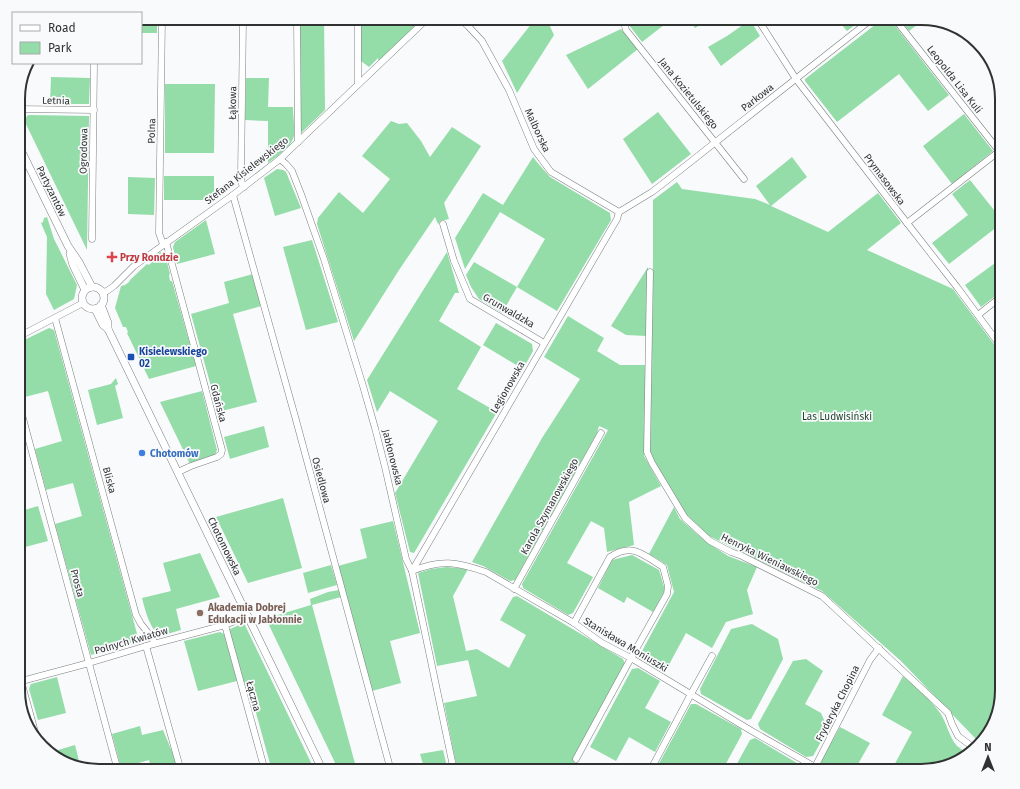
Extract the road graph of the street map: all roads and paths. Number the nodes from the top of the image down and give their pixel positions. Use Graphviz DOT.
graph roads {
  1 [pos="162,25"];
  2 [pos="243,25"];
  3 [pos="297,25"];
  4 [pos="358,25"];
  5 [pos="421,25"];
  6 [pos="467,25"];
  7 [pos="625,25"];
  8 [pos="761,25"];
  9 [pos="864,25"];
  10 [pos="900,25"];
  11 [pos="94,64"];
  12 [pos="796,79"];
  13 [pos="358,84"];
  14 [pos="25,108"];
  15 [pos="94,110"];
  16 [pos="298,142"];
  17 [pos="716,143"];
  18 [pos="995,144"];
  19 [pos="995,154"];
  20 [pos="25,158"];
  21 [pos="280,159"];
  22 [pos="744,179"];
  23 [pos="244,187"];
  24 [pos="233,195"];
  25 [pos="619,212"];
  26 [pos="443,224"];
  27 [pos="907,224"];
  28 [pos="92,239"];
  29 [pos="164,243"];
  30 [pos="650,272"];
  31 [pos="88,289"];
  32 [pos="102,292"];
  33 [pos="995,302"];
  34 [pos="83,303"];
  35 [pos="98,307"];
  36 [pos="978,315"];
  37 [pos="55,318"];
  38 [pos="25,333"];
  39 [pos="995,338"];
  40 [pos="544,343"];
  41 [pos="25,426"];
  42 [pos="601,433"];
  43 [pos="178,472"];
  44 [pos="412,571"];
  45 [pos="514,589"];
  46 [pos="248,616"];
  47 [pos="574,623"];
  48 [pos="225,625"];
  49 [pos="154,643"];
  50 [pos="146,646"];
  51 [pos="879,648"];
  52 [pos="712,656"];
  53 [pos="631,658"];
  54 [pos="89,663"];
  55 [pos="25,680"];
  56 [pos="691,694"];
  57 [pos="25,700"];
  58 [pos="30,714"];
  59 [pos="968,744"];
  60 [pos="576,759"];
  61 [pos="116,764"];
  62 [pos="179,764"];
  63 [pos="262,764"];
  64 [pos="320,764"];
  65 [pos="389,764"];
  66 [pos="453,764"];
  67 [pos="654,764"];
  68 [pos="810,764"];
  69 [pos="817,764"];
  1 -- 29 [label="street, Polna"];
  2 -- 23 [label="street, Łąkowa"];
  3 -- 16 [label="street"];
  4 -- 13 [label="street"];
  5 -- 13 [label="street, Stefana Kisielewskiego"];
  6 -- 25 [label="street, Malborska"];
  7 -- 17 [label="street, Jana Kozietulskiego"];
  8 -- 12 [label="street, Prymasowska"];
  9 -- 12 [label="street, Parkowa"];
  10 -- 18 [label="street, Leopolda Lisa Kuli"];
  11 -- 15 [label="street, Ogrodowa"];
  12 -- 17 [label="street, Parkowa"];
  12 -- 27 [label="street, Prymasowska"];
  13 -- 16 [label="street, Stefana Kisielewskiego"];
  14 -- 15 [label="street, Letnia"];
  15 -- 28 [label="street, Ogrodowa"];
  16 -- 21 [label="street, Stefana Kisielewskiego"];
  17 -- 22 [label="street, Jana Kozietulskiego"];
  17 -- 25 [label="street, Parkowa"];
  19 -- 27 [label="street"];
  20 -- 31 [label="street, Partyzantów"];
  21 -- 23 [label="street, Stefana Kisielewskiego"];
  21 -- 44 [label="street, Jabłonowska"];
  23 -- 24 [label="street, Stefana Kisielewskiego"];
  24 -- 29 [label="street, Stefana Kisielewskiego"];
  24 -- 65 [label="street, Osiedlowa"];
  25 -- 40 [label="street, Legionowska"];
  26 -- 40 [label="street, Grunwaldzka"];
  27 -- 36 [label="street, Prymasowska"];
  29 -- 32 [label="street, Stefana Kisielewskiego"];
  29 -- 43 [label="street, Gdańska"];
  30 -- 51 [label="street, Henryka Wieniawskiego"];
  31 -- 32 [label="street"];
  31 -- 34 [label="street"];
  32 -- 35 [label="street"];
  33 -- 36 [label="street"];
  34 -- 35 [label="street"];
  34 -- 37 [label="street"];
  35 -- 43 [label="street, Chotomowska"];
  36 -- 39 [label="street, Prymasowska"];
  37 -- 38 [label="street"];
  37 -- 49 [label="street, Bliska"];
  40 -- 44 [label="street, Legionowska"];
  41 -- 54 [label="street, Prosta"];
  42 -- 45 [label="street, Karola Szymanowskiego"];
  43 -- 46 [label="street, Chotomowska"];
  44 -- 45 [label="street, Stanisława Moniuszki"];
  44 -- 66 [label="street, Jabłonowska"];
  45 -- 47 [label="street, Stanisława Moniuszki"];
  46 -- 48 [label="street, Polnych Kwiatów"];
  46 -- 64 [label="street, Chotomowska"];
  47 -- 53 [label="street, Stanisława Moniuszki"];
  47 -- 53 [label="street"];
  48 -- 49 [label="street, Polnych Kwiatów"];
  48 -- 63 [label="street, Łączna"];
  49 -- 50 [label="street, Polnych Kwiatów"];
  50 -- 54 [label="street, Polnych Kwiatów"];
  50 -- 62 [label="street"];
  51 -- 59 [label="street, Henryka Wieniawskiego"];
  51 -- 69 [label="street, Fryderyka Chopina"];
  52 -- 56 [label="street"];
  53 -- 56 [label="street, Stanisława Moniuszki"];
  53 -- 60 [label="street"];
  54 -- 55 [label="street, Polnych Kwiatów"];
  54 -- 61 [label="street, Prosta"];
  56 -- 67 [label="street"];
  56 -- 68 [label="street, Stanisława Moniuszki"];
  57 -- 58 [label="street"];
}
